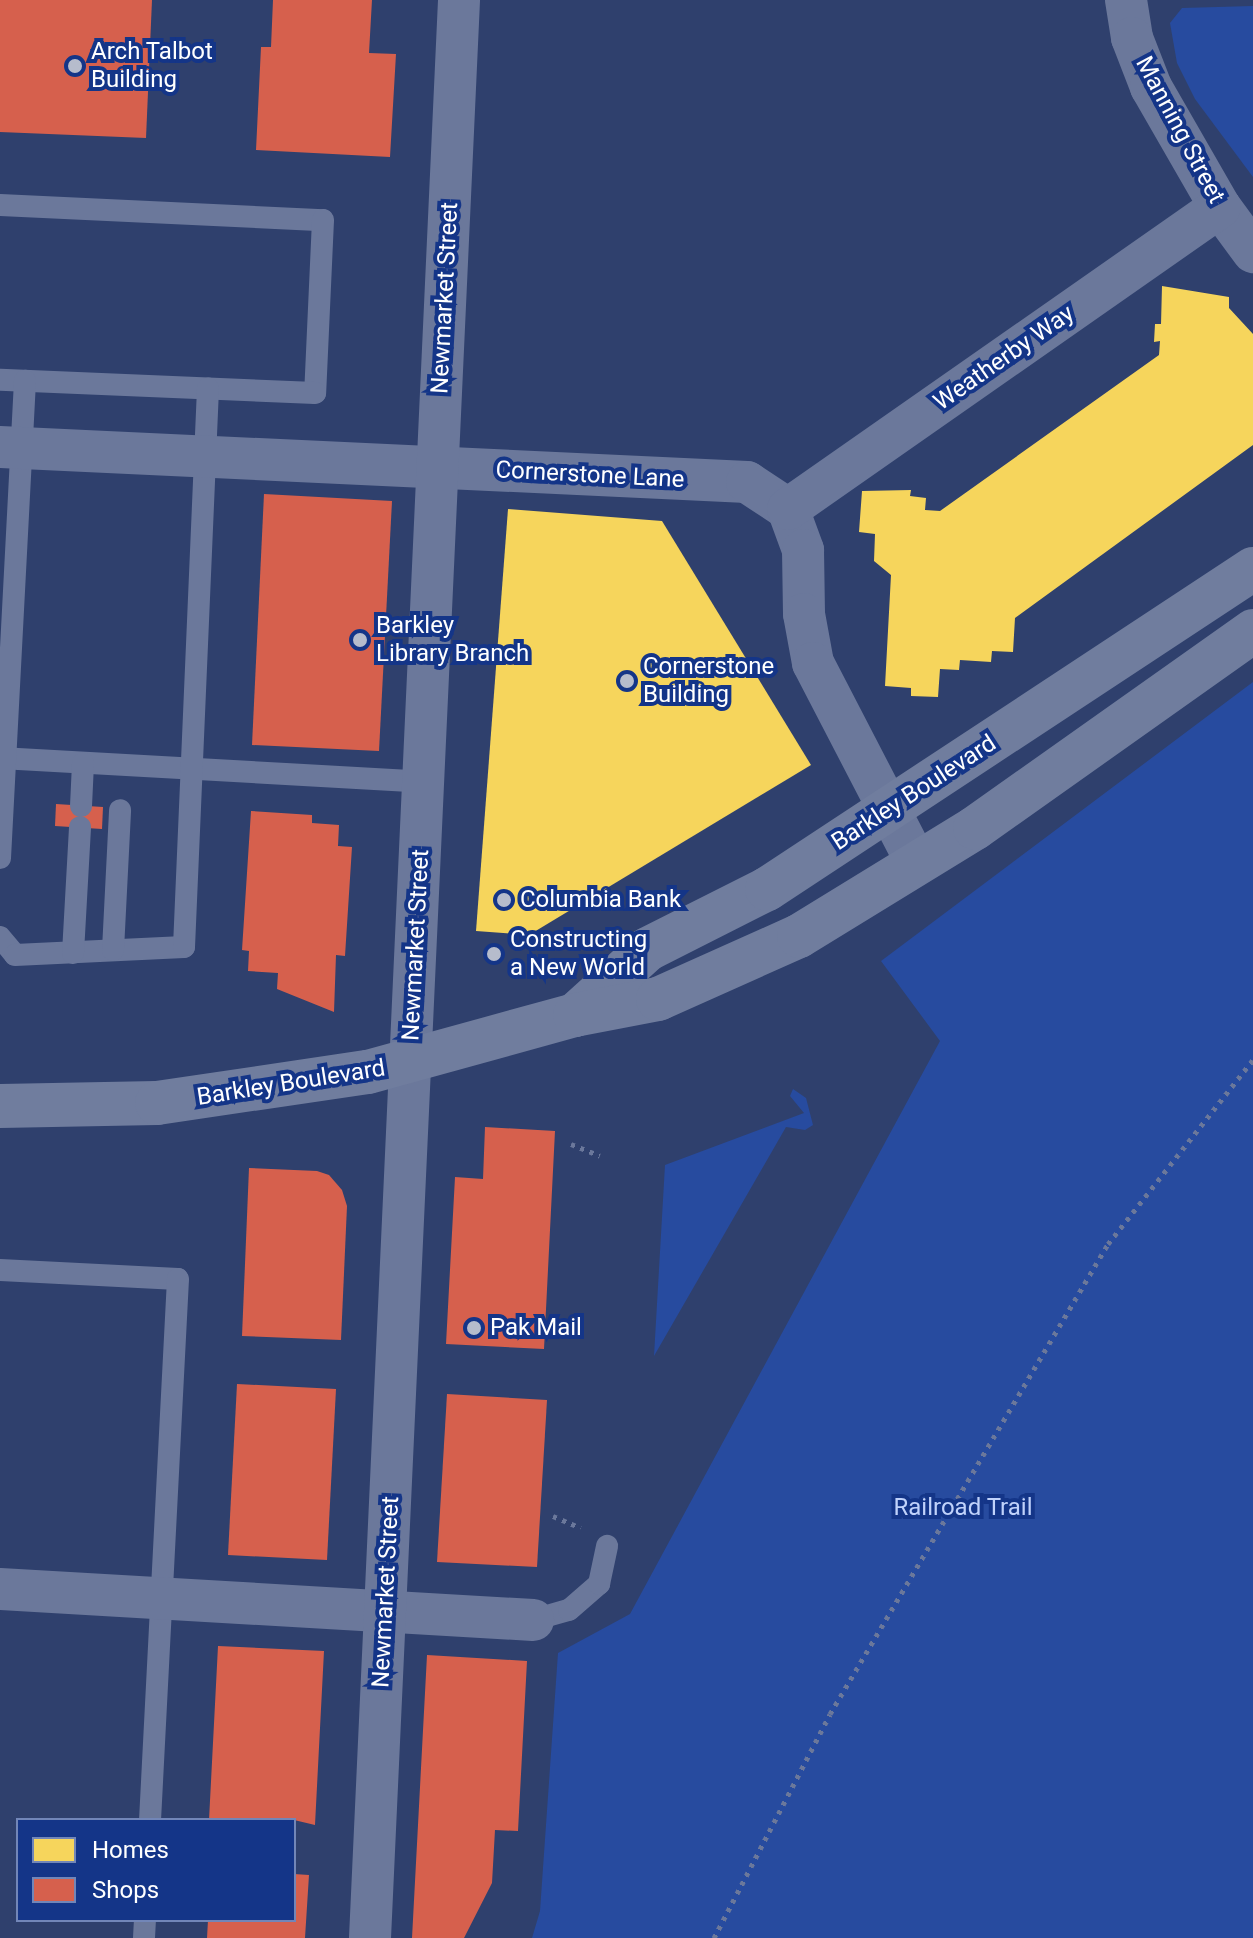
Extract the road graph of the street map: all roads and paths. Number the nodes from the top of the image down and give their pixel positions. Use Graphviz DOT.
graph roads {
  1 [pos="459,0"];
  2 [pos="1126,0"];
  3 [pos="0,205"];
  4 [pos="1220,207"];
  5 [pos="1253,252"];
  6 [pos="0,380"];
  7 [pos="25,381"];
  8 [pos="208,389"];
  9 [pos="11,448"];
  10 [pos="205,457"];
  11 [pos="437,468"];
  12 [pos="788,509"];
  13 [pos="1253,569"];
  14 [pos="8,574"];
  15 [pos="1253,631"];
  16 [pos="3,759"];
  17 [pos="83,763"];
  18 [pos="191,769"];
  19 [pos="423,782"];
  20 [pos="120,810"];
  21 [pos="887,811"];
  22 [pos="0,858"];
  23 [pos="917,864"];
  24 [pos="0,937"];
  25 [pos="113,950"];
  26 [pos="73,953"];
  27 [pos="575,1015"];
  28 [pos="1253,1060"];
  29 [pos="410,1062"];
  30 [pos="0,1106"];
  31 [pos="571,1144"];
  32 [pos="600,1156"];
  33 [pos="0,1270"];
  34 [pos="553,1516"];
  35 [pos="581,1528"];
  36 [pos="607,1546"];
  37 [pos="0,1589"];
  38 [pos="162,1599"];
  39 [pos="385,1612"];
  40 [pos="533,1620"];
  41 [pos="150,1818"];
  42 [pos="370,1938"];
  43 [pos="714,1938"];
  1 -- 11 [label="street, Newmarket Street"];
  2 -- 4 [label="street, Manning Street"];
  3 -- 8 [label="lane"];
  4 -- 5 [label="street, Manning Street"];
  4 -- 12 [label="street, Weatherby Way"];
  6 -- 7 [label="lane"];
  7 -- 8 [label="lane"];
  7 -- 9 [label="lane"];
  8 -- 10 [label="lane"];
  9 -- 10 [label="street, Cornerstone Lane"];
  9 -- 14 [label="lane"];
  10 -- 11 [label="street, Cornerstone Lane"];
  10 -- 18 [label="lane"];
  11 -- 12 [label="street, Cornerstone Lane"];
  11 -- 19 [label="street, Newmarket Street"];
  12 -- 21 [label="street"];
  13 -- 21 [label="main road, Barkley Boulevard"];
  14 -- 16 [label="lane"];
  15 -- 23 [label="main road, Barkley Boulevard"];
  16 -- 17 [label="lane"];
  16 -- 22 [label="lane"];
  17 -- 18 [label="lane"];
  17 -- 26 [label="lane"];
  18 -- 19 [label="lane"];
  18 -- 25 [label="lane"];
  19 -- 29 [label="street, Newmarket Street"];
  20 -- 25 [label="lane"];
  21 -- 23 [label="street"];
  21 -- 27 [label="main road, Barkley Boulevard"];
  23 -- 27 [label="main road, Barkley Boulevard"];
  24 -- 26 [label="lane"];
  25 -- 26 [label="lane"];
  27 -- 29 [label="main road, Barkley Boulevard"];
  28 -- 43 [label="path"];
  29 -- 30 [label="main road, Barkley Boulevard"];
  29 -- 39 [label="street, Newmarket Street"];
  31 -- 32 [label="path"];
  33 -- 38 [label="lane"];
  34 -- 35 [label="path"];
  36 -- 40 [label="lane"];
  37 -- 38 [label="street"];
  38 -- 39 [label="street"];
  38 -- 41 [label="lane"];
  39 -- 40 [label="street"];
  39 -- 42 [label="street, Newmarket Street"];
}
